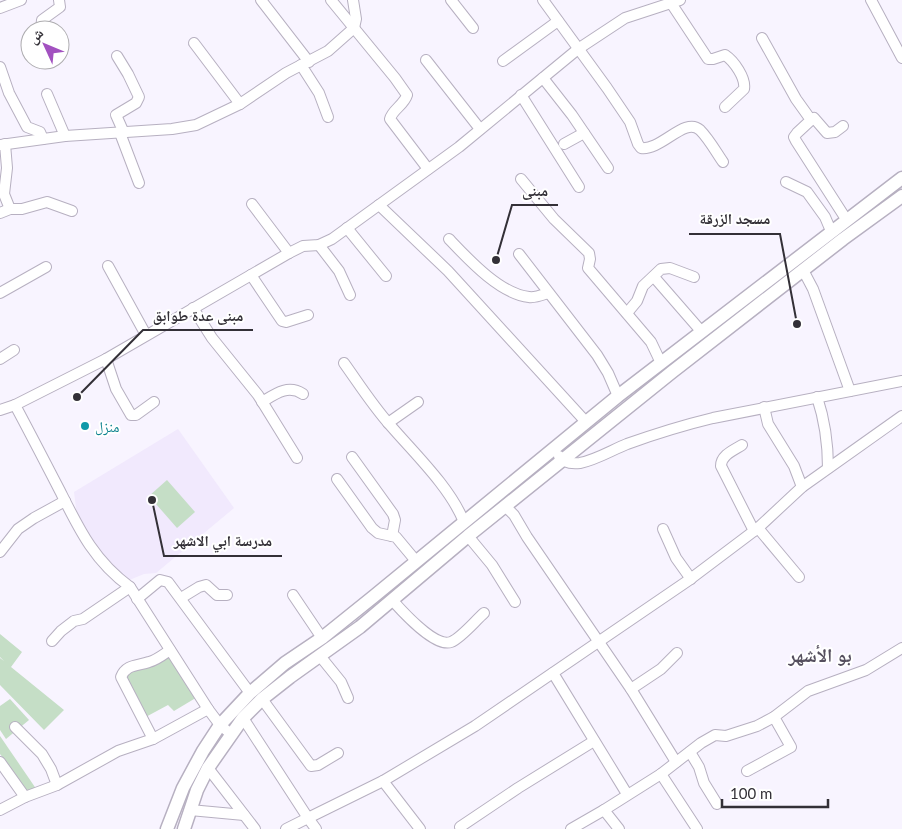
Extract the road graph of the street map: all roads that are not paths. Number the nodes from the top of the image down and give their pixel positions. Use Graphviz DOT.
graph roads {
  1 [pos="21,0"];
  2 [pos="59,0"];
  3 [pos="261,0"];
  4 [pos="331,0"];
  5 [pos="353,0"];
  6 [pos="451,0"];
  7 [pos="542,0"];
  8 [pos="871,0"];
  9 [pos="675,1"];
  10 [pos="0,8"];
  11 [pos="42,20"];
  12 [pos="558,21"];
  13 [pos="354,28"];
  14 [pos="472,28"];
  15 [pos="762,38"];
  16 [pos="194,43"];
  17 [pos="899,44"];
  18 [pos="578,49"];
  19 [pos="117,56"];
  20 [pos="902,58"];
  21 [pos="426,60"];
  22 [pos="503,61"];
  23 [pos="305,64"];
  24 [pos="0,67"];
  25 [pos="543,78"];
  26 [pos="48,94"];
  27 [pos="521,95"];
  28 [pos="240,104"];
  29 [pos="725,107"];
  30 [pos="328,117"];
  31 [pos="811,120"];
  32 [pos="843,126"];
  33 [pos="480,129"];
  34 [pos="122,133"];
  35 [pos="584,133"];
  36 [pos="65,136"];
  37 [pos="43,139"];
  38 [pos="564,144"];
  39 [pos="2,145"];
  40 [pos="723,162"];
  41 [pos="608,168"];
  42 [pos="428,169"];
  43 [pos="902,178"];
  44 [pos="521,179"];
  45 [pos="786,182"];
  46 [pos="139,183"];
  47 [pos="579,187"];
  48 [pos="902,196"];
  49 [pos="252,204"];
  50 [pos="379,205"];
  51 [pos="10,210"];
  52 [pos="72,211"];
  53 [pos="0,213"];
  54 [pos="846,219"];
  55 [pos="347,228"];
  56 [pos="831,231"];
  57 [pos="449,239"];
  58 [pos="319,245"];
  59 [pos="289,253"];
  60 [pos="519,254"];
  61 [pos="108,266"];
  62 [pos="46,268"];
  63 [pos="803,270"];
  64 [pos="251,275"];
  65 [pos="386,276"];
  66 [pos="654,277"];
  67 [pos="694,277"];
  68 [pos="0,293"];
  69 [pos="548,293"];
  70 [pos="350,295"];
  71 [pos="193,308"];
  72 [pos="627,313"];
  73 [pos="308,315"];
  74 [pos="701,331"];
  75 [pos="146,335"];
  76 [pos="14,350"];
  77 [pos="106,359"];
  78 [pos="0,360"];
  79 [pos="344,363"];
  80 [pos="661,363"];
  81 [pos="902,381"];
  82 [pos="850,391"];
  83 [pos="303,394"];
  84 [pos="618,396"];
  85 [pos="817,397"];
  86 [pos="154,402"];
  87 [pos="262,402"];
  88 [pos="418,402"];
  89 [pos="15,405"];
  90 [pos="764,407"];
  91 [pos="0,410"];
  92 [pos="902,416"];
  93 [pos="586,422"];
  94 [pos="388,423"];
  95 [pos="742,445"];
  96 [pos="553,449"];
  97 [pos="352,457"];
  98 [pos="297,458"];
  99 [pos="562,460"];
  100 [pos="828,468"];
  101 [pos="337,479"];
  102 [pos="802,487"];
  103 [pos="65,501"];
  104 [pos="505,506"];
  105 [pos="464,522"];
  106 [pos="663,529"];
  107 [pos="756,530"];
  108 [pos="392,536"];
  109 [pos="468,536"];
  110 [pos="0,552"];
  111 [pos="416,561"];
  112 [pos="799,577"];
  113 [pos="692,578"];
  114 [pos="130,587"];
  115 [pos="227,595"];
  116 [pos="293,595"];
  117 [pos="181,598"];
  118 [pos="137,599"];
  119 [pos="393,601"];
  120 [pos="515,602"];
  121 [pos="484,613"];
  122 [pos="322,638"];
  123 [pos="52,641"];
  124 [pos="599,642"];
  125 [pos="902,648"];
  126 [pos="170,650"];
  127 [pos="677,653"];
  128 [pos="320,656"];
  129 [pos="553,673"];
  130 [pos="631,689"];
  131 [pos="250,693"];
  132 [pos="348,698"];
  133 [pos="262,699"];
  134 [pos="208,709"];
  135 [pos="774,717"];
  136 [pos="243,718"];
  137 [pos="220,724"];
  138 [pos="16,727"];
  139 [pos="231,734"];
  140 [pos="153,739"];
  141 [pos="594,741"];
  142 [pos="690,752"];
  143 [pos="338,753"];
  144 [pos="0,762"];
  145 [pos="676,762"];
  146 [pos="208,768"];
  147 [pos="748,771"];
  148 [pos="661,774"];
  149 [pos="383,781"];
  150 [pos="57,785"];
  151 [pos="627,794"];
  152 [pos="25,797"];
  153 [pos="717,804"];
  154 [pos="0,809"];
  155 [pos="190,810"];
  156 [pos="604,810"];
  157 [pos="244,815"];
  158 [pos="308,818"];
  159 [pos="460,827"];
  160 [pos="167,829"];
  161 [pos="184,829"];
  162 [pos="255,829"];
  163 [pos="286,829"];
  164 [pos="316,829"];
  165 [pos="420,829"];
  166 [pos="570,829"];
  167 [pos="619,829"];
  168 [pos="697,829"];
  1 -- 10 [label="street"];
  2 -- 11 [label="street"];
  3 -- 23 [label="street"];
  4 -- 13 [label="street"];
  5 -- 13 [label="street"];
  6 -- 14 [label="street"];
  7 -- 12 [label="street"];
  8 -- 17 [label="street"];
  9 -- 18 [label="street"];
  9 -- 29 [label="street"];
  12 -- 18 [label="street"];
  12 -- 22 [label="street"];
  13 -- 23 [label="street"];
  13 -- 42 [label="street"];
  15 -- 31 [label="street"];
  16 -- 28 [label="street"];
  17 -- 20 [label="street"];
  18 -- 25 [label="street"];
  18 -- 40 [label="street"];
  19 -- 34 [label="street"];
  21 -- 33 [label="street"];
  23 -- 28 [label="street"];
  23 -- 30 [label="street"];
  24 -- 37 [label="street"];
  25 -- 27 [label="street"];
  25 -- 35 [label="street"];
  26 -- 36 [label="street"];
  27 -- 33 [label="street"];
  27 -- 47 [label="street"];
  28 -- 34 [label="street"];
  31 -- 32 [label="street"];
  31 -- 54 [label="street"];
  33 -- 42 [label="street"];
  34 -- 36 [label="street"];
  34 -- 46 [label="street"];
  35 -- 38 [label="street"];
  35 -- 41 [label="street"];
  36 -- 37 [label="street"];
  37 -- 39 [label="street"];
  39 -- 51 [label="street"];
  42 -- 50 [label="street"];
  43 -- 54 [label="main road"];
  44 -- 72 [label="street"];
  45 -- 56 [label="street"];
  48 -- 63 [label="main road"];
  49 -- 59 [label="street"];
  50 -- 55 [label="street"];
  50 -- 93 [label="street"];
  51 -- 52 [label="street"];
  51 -- 53 [label="street"];
  54 -- 56 [label="main road"];
  55 -- 58 [label="street"];
  55 -- 65 [label="street"];
  56 -- 74 [label="main road"];
  57 -- 69 [label="street"];
  58 -- 59 [label="street"];
  58 -- 70 [label="street"];
  59 -- 64 [label="street"];
  60 -- 69 [label="street"];
  61 -- 75 [label="street"];
  62 -- 68 [label="street"];
  63 -- 82 [label="street"];
  63 -- 99 [label="main road"];
  64 -- 71 [label="street"];
  64 -- 73 [label="street"];
  66 -- 67 [label="street"];
  66 -- 72 [label="street"];
  66 -- 74 [label="street"];
  69 -- 84 [label="street"];
  71 -- 75 [label="street"];
  71 -- 87 [label="street"];
  72 -- 80 [label="street"];
  74 -- 80 [label="main road"];
  75 -- 77 [label="street"];
  76 -- 78 [label="street"];
  77 -- 86 [label="street"];
  77 -- 89 [label="street"];
  79 -- 94 [label="street"];
  80 -- 84 [label="main road"];
  81 -- 82 [label="street"];
  82 -- 85 [label="street"];
  83 -- 87 [label="street"];
  84 -- 93 [label="main road"];
  85 -- 90 [label="street"];
  85 -- 100 [label="street"];
  87 -- 98 [label="street"];
  88 -- 94 [label="street"];
  89 -- 91 [label="street"];
  89 -- 103 [label="street"];
  90 -- 99 [label="street"];
  90 -- 102 [label="street"];
  92 -- 100 [label="street"];
  93 -- 96 [label="main road"];
  94 -- 105 [label="street"];
  95 -- 107 [label="street"];
  96 -- 99 [label="street"];
  96 -- 105 [label="main road"];
  97 -- 108 [label="street"];
  99 -- 104 [label="main road"];
  100 -- 102 [label="street"];
  101 -- 108 [label="street"];
  102 -- 107 [label="street"];
  103 -- 110 [label="street"];
  103 -- 114 [label="street"];
  104 -- 109 [label="main road"];
  104 -- 124 [label="street"];
  105 -- 111 [label="main road"];
  106 -- 113 [label="street"];
  107 -- 112 [label="street"];
  107 -- 113 [label="street"];
  108 -- 111 [label="street"];
  109 -- 119 [label="main road"];
  109 -- 120 [label="street"];
  111 -- 122 [label="main road"];
  113 -- 124 [label="street"];
  114 -- 118 [label="street"];
  114 -- 123 [label="street"];
  115 -- 117 [label="street"];
  116 -- 122 [label="street"];
  117 -- 118 [label="street"];
  117 -- 131 [label="street"];
  118 -- 126 [label="street"];
  119 -- 121 [label="street"];
  119 -- 128 [label="main road"];
  122 -- 131 [label="main road"];
  124 -- 129 [label="street"];
  124 -- 130 [label="street"];
  125 -- 135 [label="street"];
  126 -- 134 [label="street"];
  126 -- 140 [label="street"];
  127 -- 130 [label="street"];
  128 -- 132 [label="street"];
  128 -- 133 [label="main road"];
  129 -- 141 [label="street"];
  129 -- 149 [label="street"];
  130 -- 145 [label="street"];
  131 -- 137 [label="main road"];
  133 -- 136 [label="main road"];
  133 -- 143 [label="street"];
  134 -- 137 [label="street"];
  134 -- 140 [label="street"];
  135 -- 142 [label="street"];
  135 -- 147 [label="street"];
  136 -- 139 [label="main road"];
  136 -- 158 [label="street"];
  137 -- 139 [label="street"];
  137 -- 160 [label="main road"];
  138 -- 150 [label="street"];
  139 -- 146 [label="main road"];
  140 -- 150 [label="street"];
  141 -- 151 [label="street"];
  141 -- 159 [label="street"];
  142 -- 145 [label="street"];
  142 -- 153 [label="street"];
  144 -- 152 [label="street"];
  145 -- 148 [label="street"];
  146 -- 155 [label="main road"];
  146 -- 157 [label="street"];
  148 -- 151 [label="street"];
  148 -- 168 [label="street"];
  149 -- 158 [label="street"];
  149 -- 165 [label="street"];
  150 -- 152 [label="street"];
  151 -- 156 [label="street"];
  152 -- 154 [label="street"];
  155 -- 157 [label="street"];
  155 -- 161 [label="main road"];
  156 -- 166 [label="street"];
  156 -- 167 [label="street"];
  157 -- 162 [label="street"];
  158 -- 163 [label="street"];
  158 -- 164 [label="street"];
}
